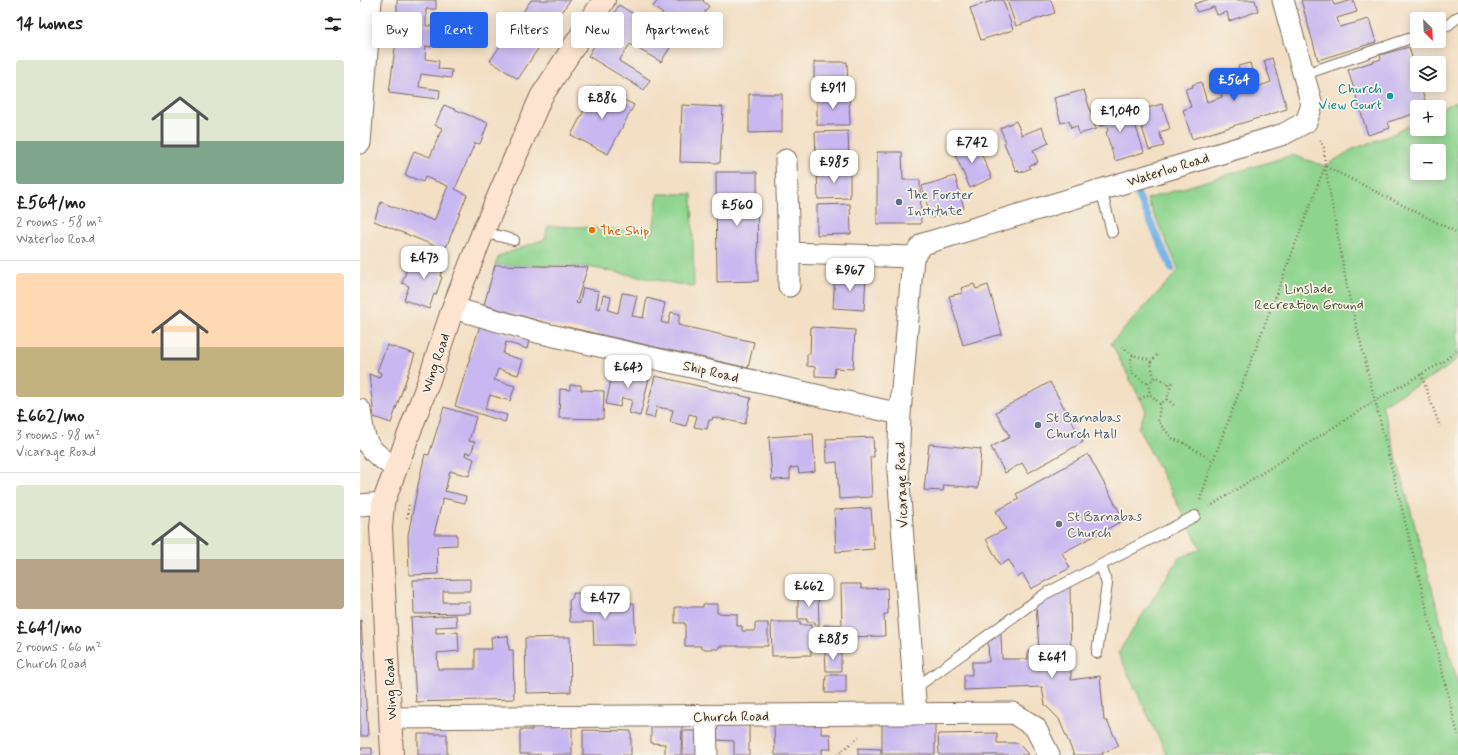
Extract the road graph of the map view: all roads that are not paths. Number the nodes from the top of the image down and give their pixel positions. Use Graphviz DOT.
graph roads {
  1 [pos="371,0"];
  2 [pos="604,0"];
  3 [pos="1283,0"];
  4 [pos="1458,17"];
  5 [pos="1446,26"];
  6 [pos="1410,38"];
  7 [pos="1305,74"];
  8 [pos="360,143"];
  9 [pos="786,160"];
  10 [pos="1101,189"];
  11 [pos="483,232"];
  12 [pos="1112,232"];
  13 [pos="514,240"];
  14 [pos="789,253"];
  15 [pos="913,257"];
  16 [pos="789,286"];
  17 [pos="453,308"];
  18 [pos="360,410"];
  19 [pos="900,414"];
  20 [pos="396,468"];
  21 [pos="383,503"];
  22 [pos="360,505"];
  23 [pos="1195,516"];
  24 [pos="1101,565"];
  25 [pos="1097,653"];
  26 [pos="914,689"];
  27 [pos="916,714"];
  28 [pos="706,716"];
  29 [pos="391,718"];
  30 [pos="392,755"];
  31 [pos="707,755"];
  32 [pos="1050,755"];
  1 -- 8 [label="street"];
  2 -- 11 [label="street, Wing Road"];
  3 -- 7 [label="street"];
  4 -- 5 [label="lane"];
  6 -- 7 [label="lane"];
  7 -- 10 [label="street, Waterloo Road"];
  9 -- 14 [label="street"];
  10 -- 12 [label="lane"];
  10 -- 15 [label="street, Waterloo Road"];
  11 -- 13 [label="lane"];
  11 -- 17 [label="street, Wing Road"];
  14 -- 15 [label="street"];
  14 -- 16 [label="street"];
  15 -- 19 [label="street, Vicarage Road"];
  17 -- 19 [label="street, Ship Road"];
  17 -- 20 [label="street, Wing Road"];
  18 -- 20 [label="street"];
  19 -- 26 [label="street, Vicarage Road"];
  20 -- 21 [label="street, Wing Road"];
  21 -- 22 [label="street"];
  21 -- 29 [label="street, Wing Road"];
  23 -- 24 [label="lane"];
  24 -- 25 [label="lane"];
  24 -- 26 [label="lane"];
  26 -- 27 [label="street, Vicarage Road"];
  27 -- 28 [label="street, Church Road"];
  27 -- 32 [label="street, Church Road"];
  28 -- 29 [label="street, Church Road"];
  28 -- 31 [label="street"];
  29 -- 30 [label="street, Wing Road"];
}
